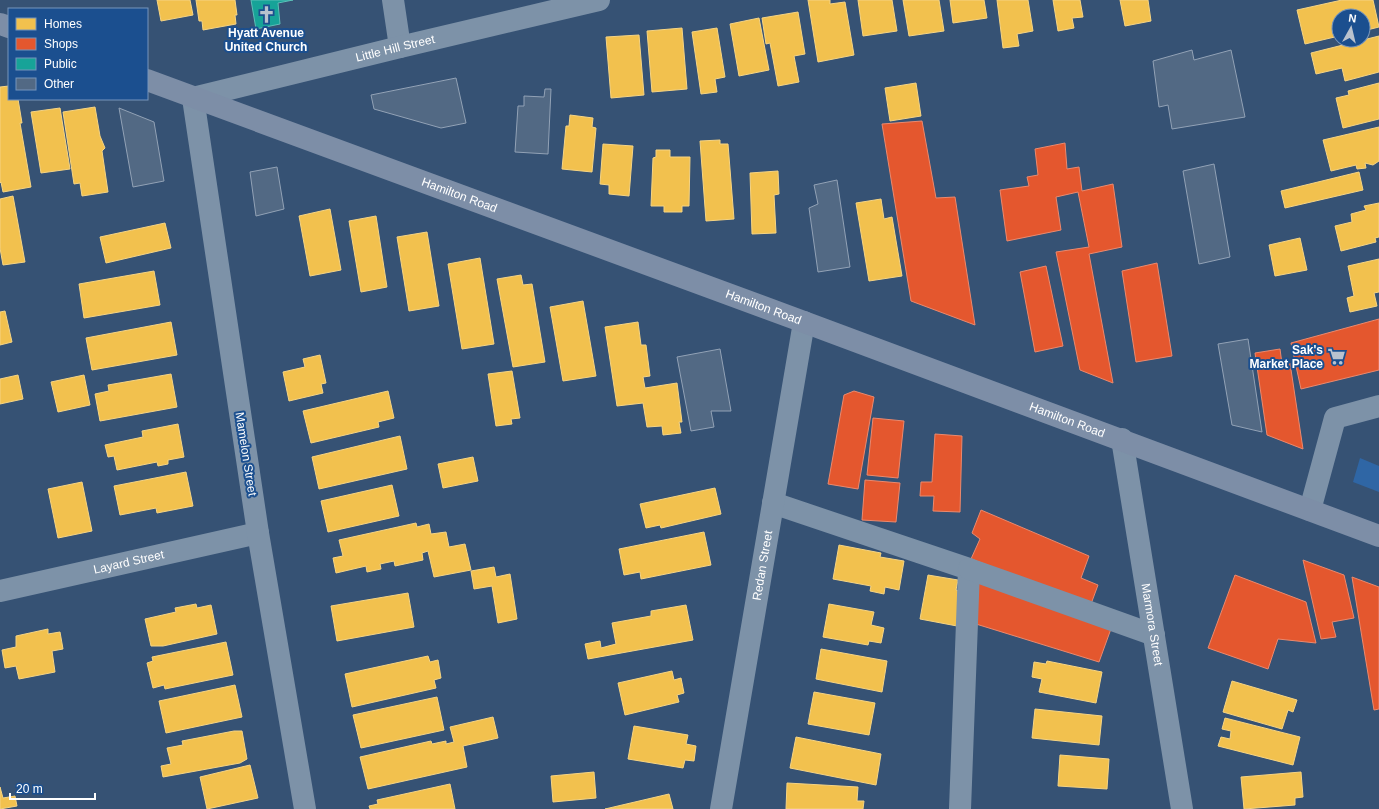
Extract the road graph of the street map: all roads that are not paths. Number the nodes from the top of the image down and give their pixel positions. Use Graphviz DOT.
graph roads {
  1 [pos="392,0"];
  2 [pos="599,0"];
  3 [pos="400,47"];
  4 [pos="148,80"];
  5 [pos="192,98"];
  6 [pos="804,322"];
  7 [pos="1379,406"];
  8 [pos="1122,439"];
  9 [pos="773,503"];
  10 [pos="1310,510"];
  11 [pos="258,534"];
  12 [pos="1379,536"];
  13 [pos="969,569"];
  14 [pos="0,592"];
  15 [pos="1154,635"];
  16 [pos="305,809"];
  17 [pos="720,809"];
  18 [pos="960,809"];
  19 [pos="1182,809"];
  1 -- 3 [label="street"];
  2 -- 3 [label="street, Little Hill Street"];
  3 -- 5 [label="street, Little Hill Street"];
  4 -- 5 [label="main road, Hamilton Road"];
  5 -- 6 [label="main road, Hamilton Road"];
  5 -- 11 [label="street, Mamelon Street"];
  6 -- 8 [label="main road, Hamilton Road"];
  6 -- 9 [label="street, Redan Street"];
  7 -- 10 [label="street"];
  8 -- 10 [label="main road, Hamilton Road"];
  8 -- 15 [label="street, Marmora Street"];
  9 -- 13 [label="street"];
  9 -- 17 [label="street, Redan Street"];
  10 -- 12 [label="main road, Hamilton Road"];
  11 -- 14 [label="street, Layard Street"];
  11 -- 16 [label="street, Mamelon Street"];
  13 -- 15 [label="street"];
  13 -- 18 [label="street"];
  15 -- 19 [label="street, Marmora Street"];
}
